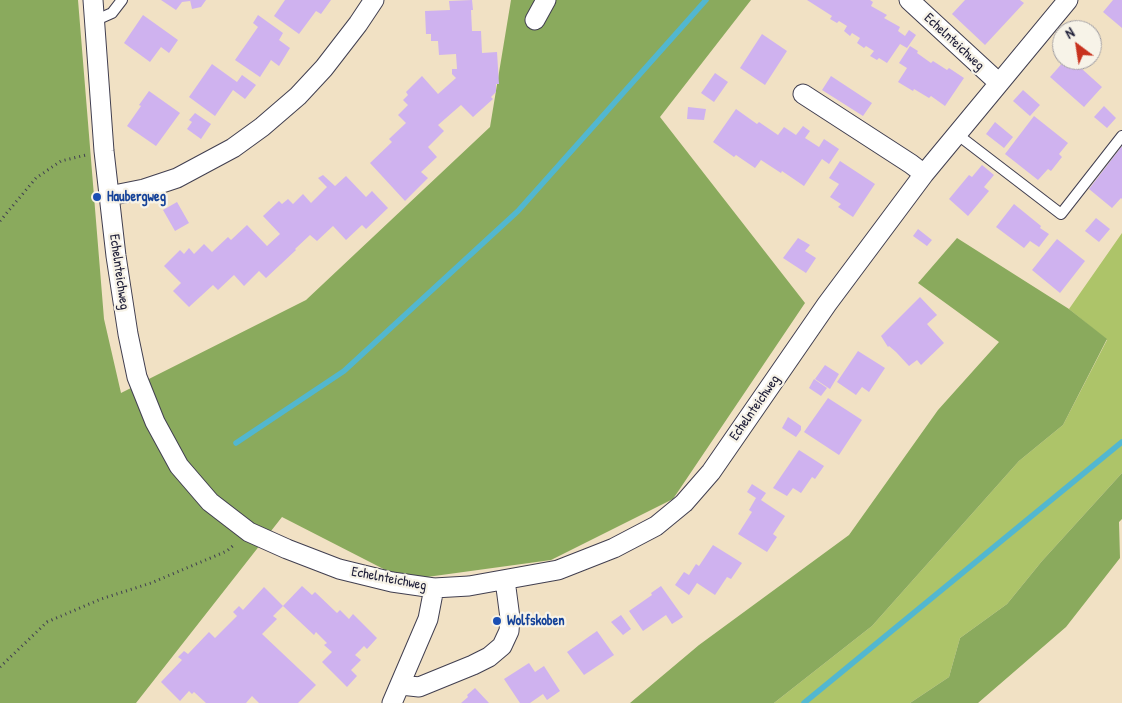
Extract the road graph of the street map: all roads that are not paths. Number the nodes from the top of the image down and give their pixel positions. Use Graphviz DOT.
graph roads {
  1 [pos="92,0"];
  2 [pos="122,0"];
  3 [pos="374,0"];
  4 [pos="546,0"];
  5 [pos="909,0"];
  6 [pos="1068,0"];
  7 [pos="535,20"];
  8 [pos="94,21"];
  9 [pos="1000,83"];
  10 [pos="803,94"];
  11 [pos="958,135"];
  12 [pos="1122,136"];
  13 [pos="924,174"];
  14 [pos="109,196"];
  15 [pos="505,580"];
  16 [pos="434,588"];
  17 [pos="401,685"];
  18 [pos="392,703"];
  1 -- 8 [label="street, Echelnteichweg"];
  2 -- 8 [label="lane"];
  3 -- 14 [label="street"];
  4 -- 7 [label="street"];
  5 -- 9 [label="street, Echelnteichweg"];
  6 -- 9 [label="street, Echelnteichweg"];
  8 -- 14 [label="street, Echelnteichweg"];
  9 -- 11 [label="street, Echelnteichweg"];
  10 -- 13 [label="street"];
  11 -- 12 [label="lane"];
  11 -- 13 [label="street, Echelnteichweg"];
  13 -- 15 [label="street, Echelnteichweg"];
  14 -- 16 [label="street, Echelnteichweg"];
  15 -- 16 [label="street, Echelnteichweg"];
  15 -- 17 [label="street"];
  16 -- 17 [label="street"];
  17 -- 18 [label="street"];
}
